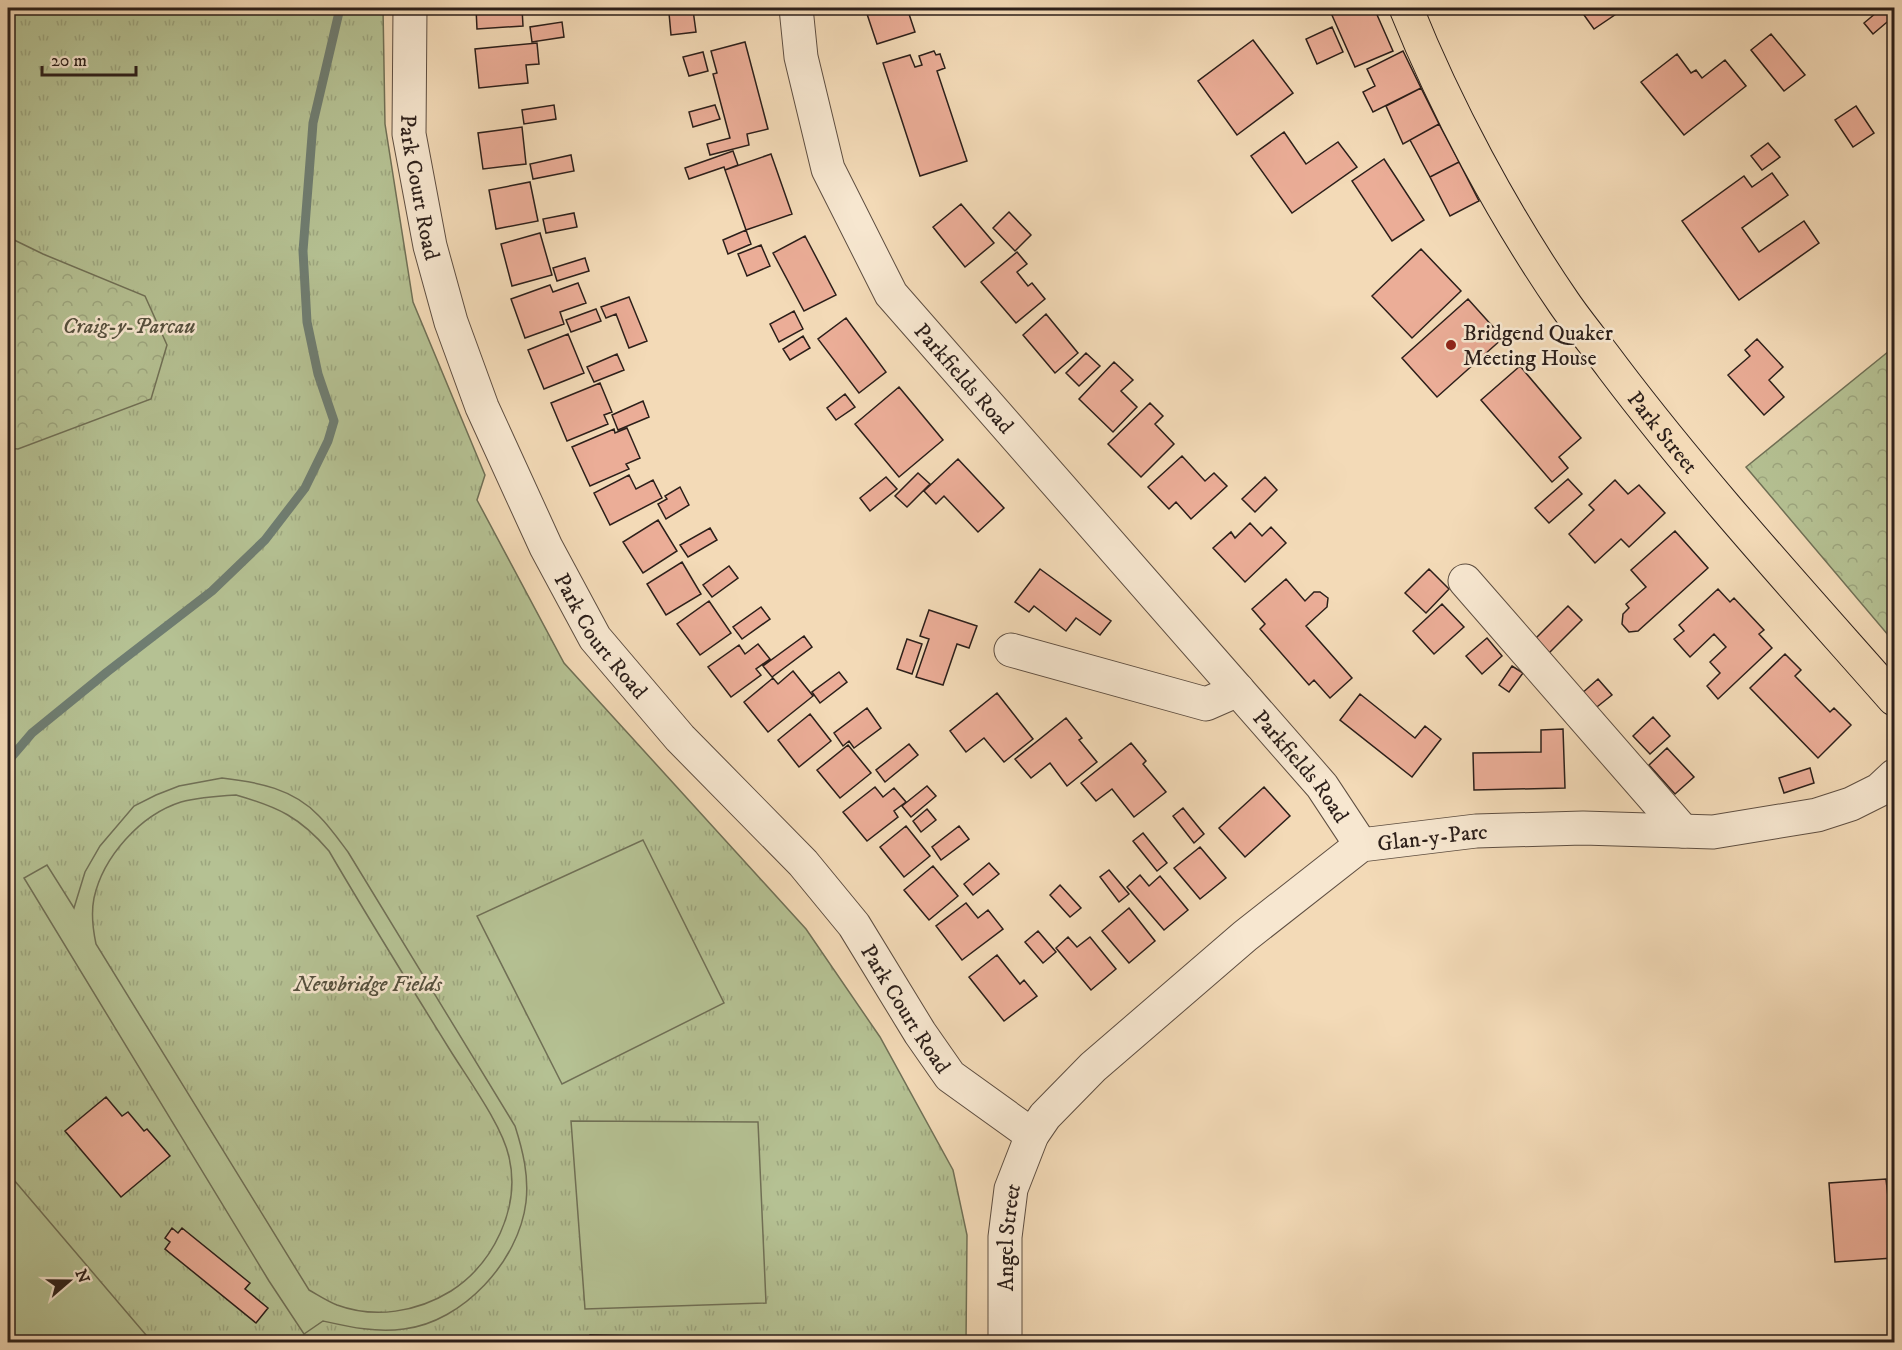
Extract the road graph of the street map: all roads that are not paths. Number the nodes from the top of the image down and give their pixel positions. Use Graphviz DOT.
graph roads {
  1 [pos="411,8"];
  2 [pos="796,8"];
  3 [pos="1406,8"];
  4 [pos="1465,581"];
  5 [pos="1011,650"];
  6 [pos="1238,690"];
  7 [pos="1894,699"];
  8 [pos="1894,776"];
  9 [pos="1683,831"];
  10 [pos="1362,845"];
  11 [pos="1032,1135"];
  12 [pos="1005,1342"];
  1 -- 11 [label="street, Park Court Road"];
  2 -- 6 [label="street, Parkfields Road"];
  3 -- 7 [label="main road, Park Street"];
  4 -- 9 [label="street"];
  5 -- 6 [label="street, Parkfields Road"];
  6 -- 10 [label="street, Parkfields Road"];
  8 -- 9 [label="street, Glan-y-Parc"];
  9 -- 10 [label="street, Glan-y-Parc"];
  10 -- 11 [label="street, Glan-y-Parc"];
  11 -- 12 [label="street, Angel Street"];
}
